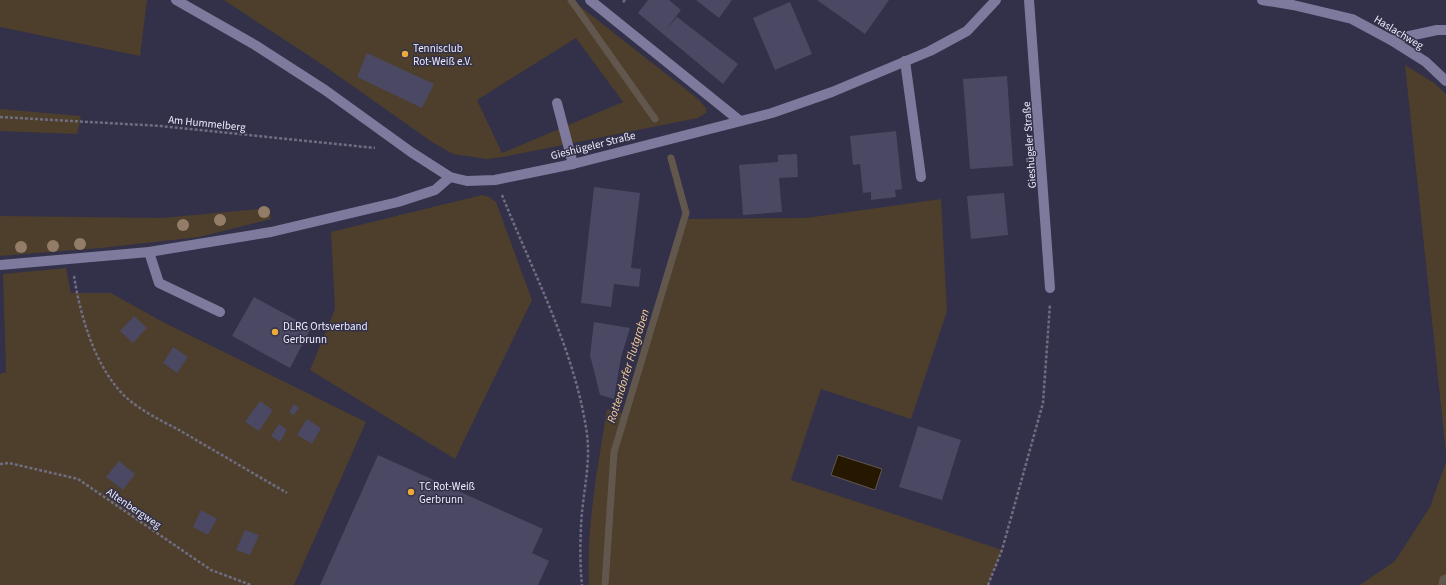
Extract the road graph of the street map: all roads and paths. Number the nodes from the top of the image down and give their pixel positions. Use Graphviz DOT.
graph roads {
  1 [pos="176,0"];
  2 [pos="590,0"];
  3 [pos="996,0"];
  4 [pos="1029,0"];
  5 [pos="1262,0"];
  6 [pos="1446,30"];
  7 [pos="1390,40"];
  8 [pos="905,61"];
  9 [pos="1446,81"];
  10 [pos="557,103"];
  11 [pos="0,117"];
  12 [pos="740,121"];
  13 [pos="380,149"];
  14 [pos="573,164"];
  15 [pos="450,177"];
  16 [pos="921,177"];
  17 [pos="495,180"];
  18 [pos="149,252"];
  19 [pos="71,259"];
  20 [pos="0,265"];
  21 [pos="1050,288"];
  22 [pos="220,312"];
  23 [pos="0,464"];
  24 [pos="287,493"];
  25 [pos="251,585"];
  26 [pos="582,585"];
  27 [pos="988,585"];
  1 -- 15 [label="street, Gieshügeler Straße"];
  2 -- 12 [label="street"];
  3 -- 8 [label="street, Gieshügeler Straße"];
  4 -- 21 [label="street, Gieshügeler Straße"];
  5 -- 7 [label="street, Haslachweg"];
  6 -- 7 [label="street"];
  7 -- 9 [label="street, Haslachweg"];
  8 -- 12 [label="street, Gieshügeler Straße"];
  8 -- 16 [label="street"];
  10 -- 14 [label="street"];
  11 -- 13 [label="path, Am Hummelberg"];
  12 -- 14 [label="street, Gieshügeler Straße"];
  14 -- 17 [label="street, Gieshügeler Straße"];
  15 -- 17 [label="street, Gieshügeler Straße"];
  15 -- 18 [label="street"];
  17 -- 26 [label="path"];
  18 -- 19 [label="street"];
  18 -- 22 [label="street"];
  19 -- 20 [label="street"];
  19 -- 24 [label="path"];
  21 -- 27 [label="path"];
  23 -- 25 [label="path, Altenbergweg"];
}
